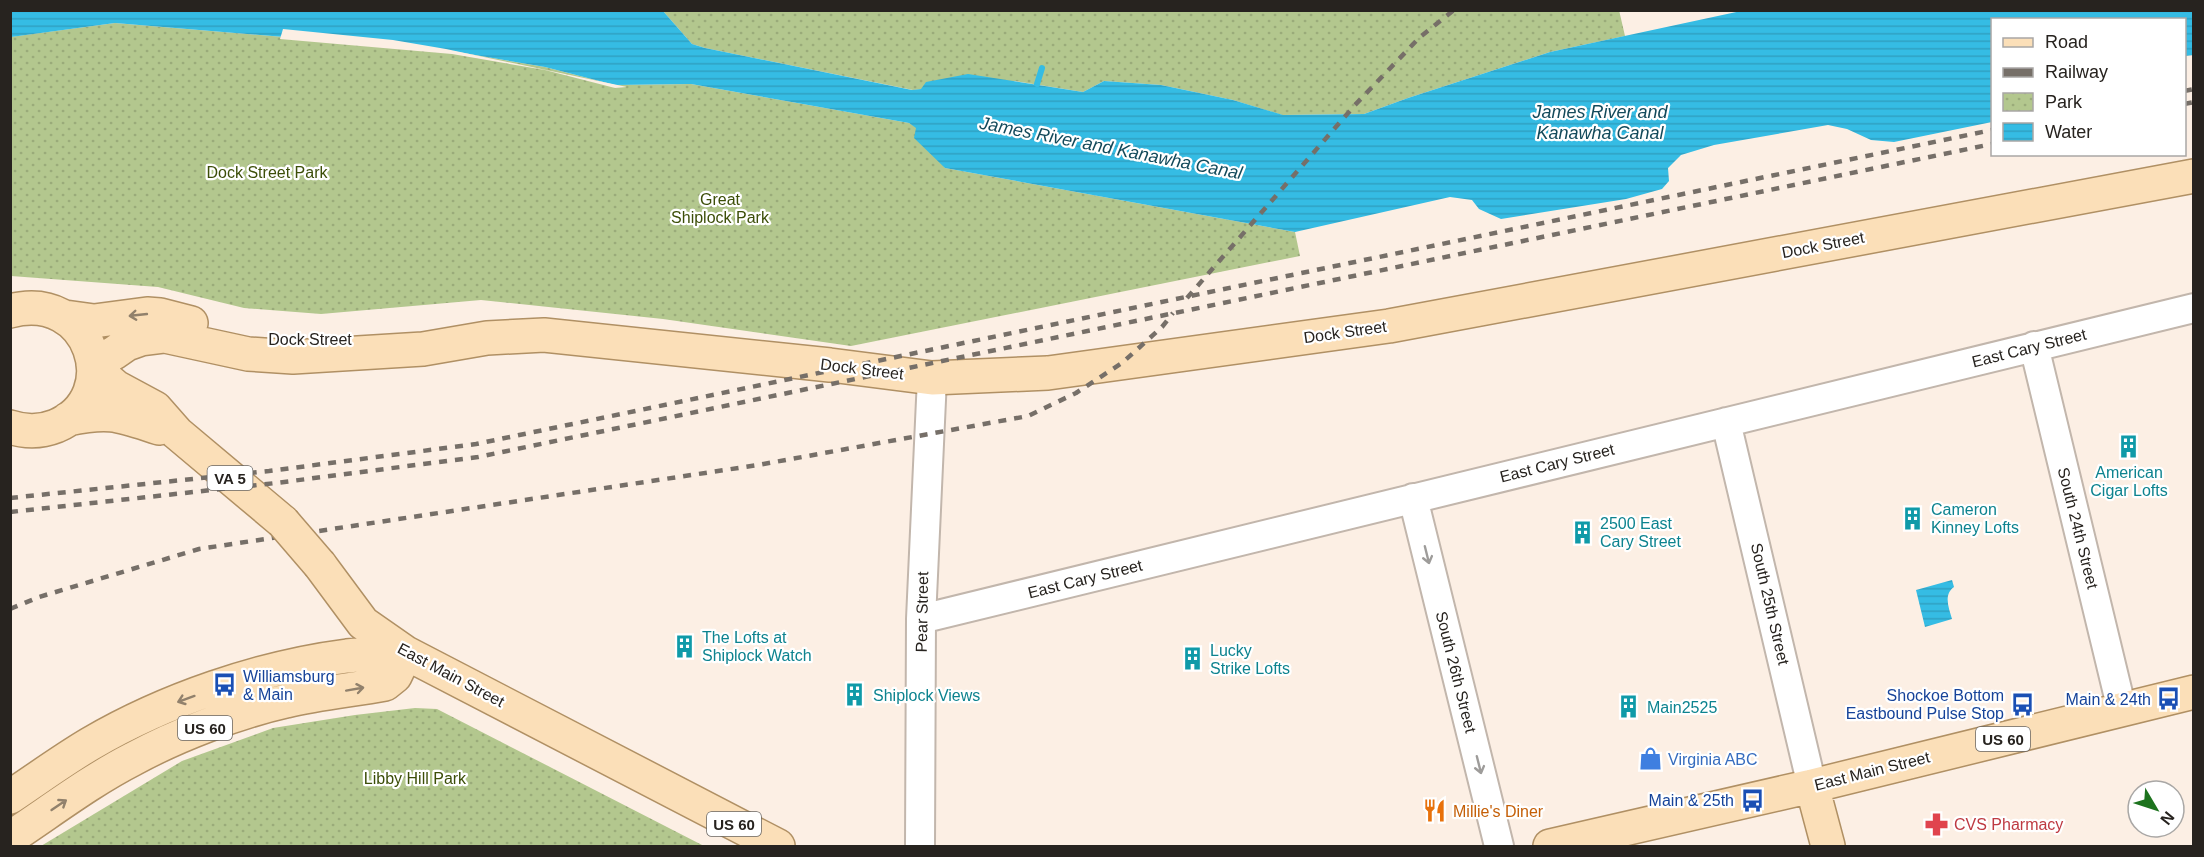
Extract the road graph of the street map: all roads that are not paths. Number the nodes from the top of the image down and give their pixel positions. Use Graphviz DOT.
graph roads {
  1 [pos="2193,176"];
  2 [pos="2193,308"];
  3 [pos="10,311"];
  4 [pos="65,317"];
  5 [pos="487,338"];
  6 [pos="2034,346"];
  7 [pos="93,366"];
  8 [pos="932,378"];
  9 [pos="68,419"];
  10 [pos="1726,422"];
  11 [pos="10,427"];
  12 [pos="177,433"];
  13 [pos="1413,498"];
  14 [pos="921,619"];
  15 [pos="406,653"];
  16 [pos="2193,692"];
  17 [pos="2122,710"];
  18 [pos="1812,786"];
  19 [pos="10,797"];
  20 [pos="10,838"];
  21 [pos="778,846"];
  22 [pos="920,846"];
  23 [pos="1499,846"];
  24 [pos="1550,846"];
  25 [pos="1828,846"];
  1 -- 8 [label="main road, Dock Street"];
  2 -- 6 [label="street, East Cary Street"];
  3 -- 4 [label="main road, Dock Street"];
  5 -- 4 [label="main road, Dock Street, one-way"];
  4 -- 7 [label="main road"];
  5 -- 7 [label="main road, Dock Street"];
  5 -- 8 [label="main road, Dock Street"];
  6 -- 10 [label="street, East Cary Street"];
  6 -- 17 [label="street, South 24th Street"];
  7 -- 9 [label="main road"];
  7 -- 12 [label="main road, East Main Street / VA 5"];
  8 -- 14 [label="street, Pear Street"];
  9 -- 11 [label="main road, VA 5"];
  9 -- 12 [label="main road, East Main Street / VA 5"];
  10 -- 13 [label="street, East Cary Street"];
  10 -- 18 [label="street, South 25th Street"];
  12 -- 15 [label="main road, East Main Street / VA 5, bridge"];
  13 -- 14 [label="street, East Cary Street"];
  13 -- 23 [label="street, South 26th Street, one-way"];
  14 -- 22 [label="street, Pear Street"];
  15 -- 19 [label="main road, US 60, one-way"];
  20 -- 15 [label="main road, US 60, one-way"];
  15 -- 21 [label="main road, East Main Street / US 60"];
  16 -- 17 [label="main road, East Main Street / US 60"];
  17 -- 18 [label="main road, East Main Street / US 60"];
  18 -- 24 [label="main road, East Main Street / US 60"];
  18 -- 25 [label="main road"];
}
